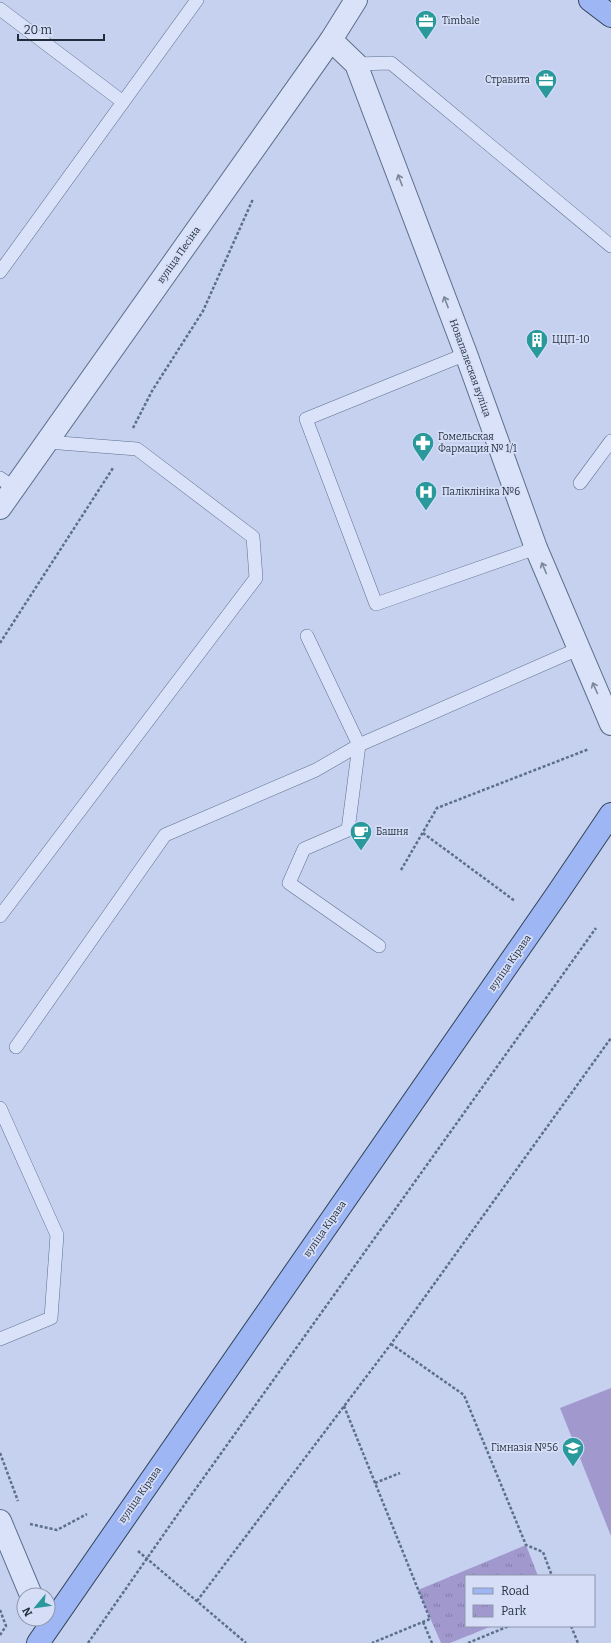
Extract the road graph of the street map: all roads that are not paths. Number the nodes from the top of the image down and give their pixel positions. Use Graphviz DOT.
graph roads {
  1 [pos="197,0"];
  2 [pos="590,0"];
  3 [pos="349,3"];
  4 [pos="0,9"];
  5 [pos="611,16"];
  6 [pos="331,40"];
  7 [pos="356,64"];
  8 [pos="124,102"];
  9 [pos="611,246"];
  10 [pos="0,272"];
  11 [pos="466,354"];
  12 [pos="611,440"];
  13 [pos="47,442"];
  14 [pos="7,483"];
  15 [pos="580,483"];
  16 [pos="0,508"];
  17 [pos="536,548"];
  18 [pos="307,636"];
  19 [pos="578,649"];
  20 [pos="611,724"];
  21 [pos="359,745"];
  22 [pos="611,814"];
  23 [pos="0,916"];
  24 [pos="379,946"];
  25 [pos="16,1047"];
  26 [pos="0,1108"];
  27 [pos="0,1339"];
  28 [pos="0,1521"];
  29 [pos="28,1587"];
  30 [pos="43,1634"];
  1 -- 8 [label="lane"];
  2 -- 5 [label="main road"];
  3 -- 6 [label="street, вуліца Песіна"];
  4 -- 8 [label="lane"];
  6 -- 7 [label="street, Новапалеская вуліца"];
  6 -- 13 [label="street, вуліца Песіна"];
  7 -- 9 [label="lane"];
  11 -- 7 [label="street, Новапалеская вуліца, one-way"];
  8 -- 10 [label="lane"];
  11 -- 17 [label="street, Новапалеская вуліца"];
  11 -- 17 [label="lane"];
  12 -- 15 [label="lane"];
  13 -- 14 [label="street, вуліца Песіна"];
  13 -- 23 [label="lane"];
  14 -- 16 [label="street, вуліца Песіна"];
  19 -- 17 [label="street, Новапалеская вуліца, one-way"];
  18 -- 21 [label="lane"];
  20 -- 19 [label="street, Новапалеская вуліца, one-way"];
  19 -- 21 [label="lane"];
  21 -- 24 [label="lane"];
  21 -- 25 [label="lane"];
  22 -- 30 [label="main road, вуліца Кірава"];
  26 -- 27 [label="lane"];
  28 -- 29 [label="street"];
}
